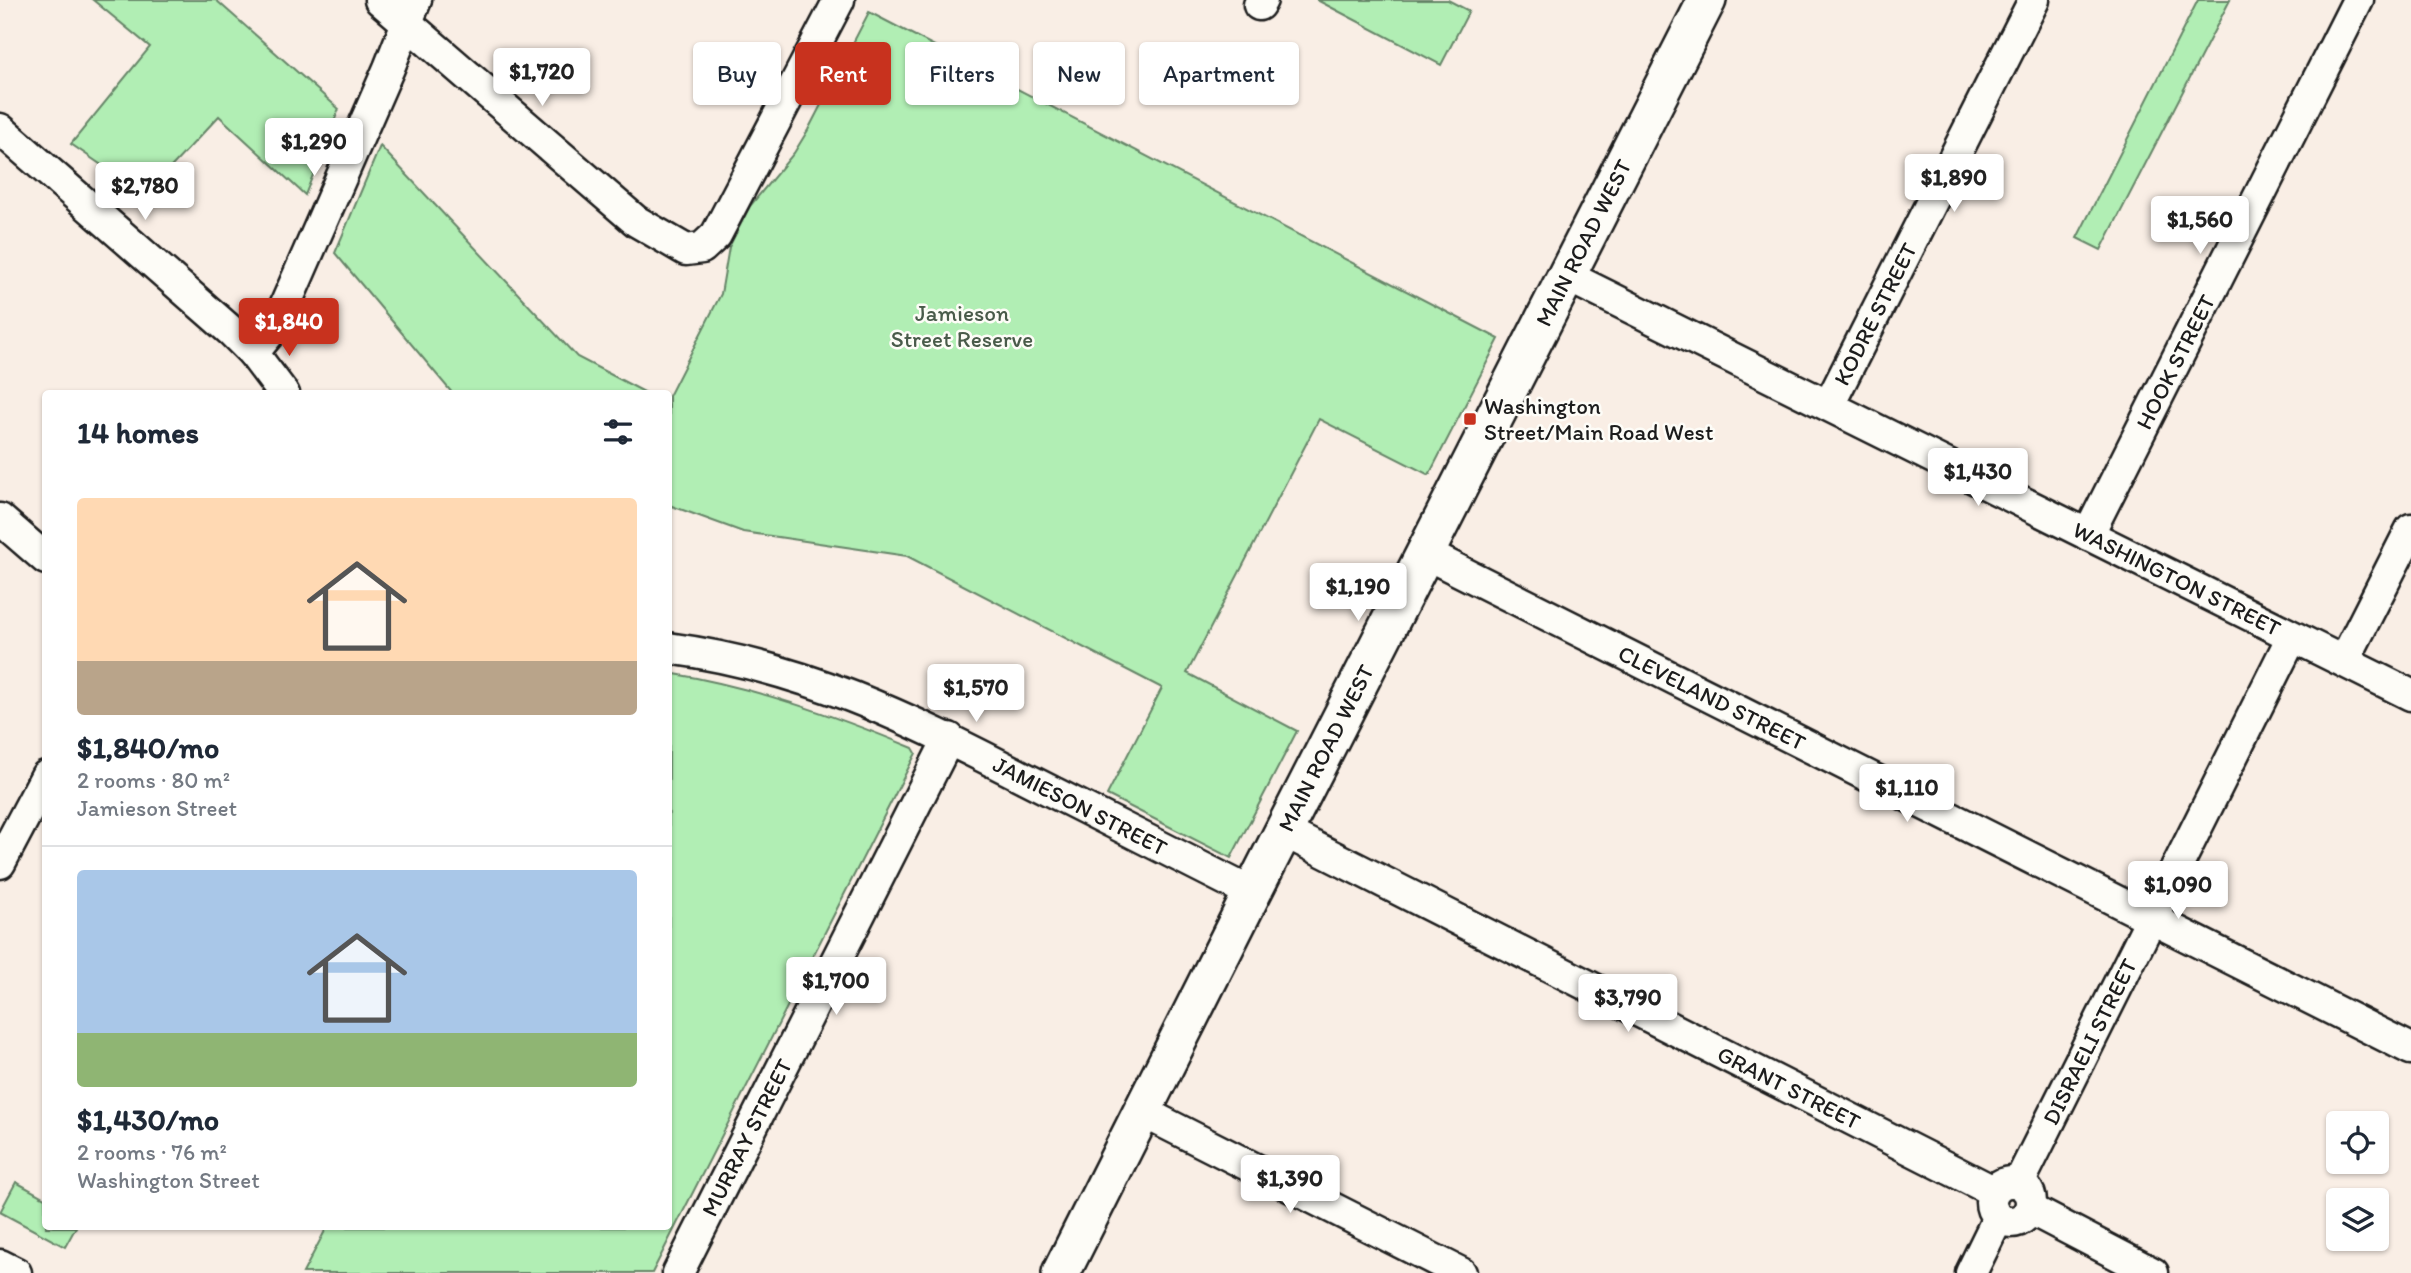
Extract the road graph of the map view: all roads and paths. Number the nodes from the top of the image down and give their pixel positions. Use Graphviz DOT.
graph roads {
  1 [pos="380,0"];
  2 [pos="839,0"];
  3 [pos="1706,0"];
  4 [pos="2035,0"];
  5 [pos="2357,0"];
  6 [pos="411,12"];
  7 [pos="0,129"];
  8 [pos="1567,276"];
  9 [pos="265,379"];
  10 [pos="1829,405"];
  11 [pos="0,519"];
  12 [pos="2411,529"];
  13 [pos="2088,535"];
  14 [pos="1426,554"];
  15 [pos="42,556"];
  16 [pos="2292,637"];
  17 [pos="672,649"];
  18 [pos="2344,661"];
  19 [pos="2411,695"];
  20 [pos="948,738"];
  21 [pos="42,784"];
  22 [pos="1285,832"];
  23 [pos="0,863"];
  24 [pos="1252,893"];
  25 [pos="2151,919"];
  26 [pos="2411,1049"];
  27 [pos="1143,1112"];
  28 [pos="2010,1200"];
  29 [pos="0,1265"];
  30 [pos="16,1273"];
  31 [pos="678,1273"];
  32 [pos="1061,1273"];
  33 [pos="1461,1273"];
  34 [pos="1971,1273"];
  35 [pos="2153,1273"];
  1 -- 6 [label="street"];
  2 -- 6 [label="street"];
  3 -- 8 [label="main road, MAIN ROAD WEST"];
  4 -- 10 [label="street, KODRE STREET"];
  5 -- 13 [label="street, HOOK STREET"];
  6 -- 9 [label="street"];
  7 -- 9 [label="street"];
  8 -- 10 [label="street, WASHINGTON STREET"];
  8 -- 14 [label="main road, MAIN ROAD WEST"];
  10 -- 13 [label="street, WASHINGTON STREET"];
  11 -- 15 [label="street"];
  12 -- 18 [label="street"];
  13 -- 16 [label="street, WASHINGTON STREET"];
  14 -- 22 [label="main road, MAIN ROAD WEST"];
  14 -- 25 [label="street, CLEVELAND STREET"];
  16 -- 18 [label="street, WASHINGTON STREET"];
  16 -- 25 [label="street, DISRAELI STREET"];
  17 -- 20 [label="street, JAMIESON STREET"];
  18 -- 19 [label="street, WASHINGTON STREET"];
  20 -- 24 [label="street, JAMIESON STREET"];
  20 -- 31 [label="street, MURRAY STREET"];
  21 -- 23 [label="street"];
  22 -- 24 [label="main road, MAIN ROAD WEST"];
  22 -- 28 [label="street, GRANT STREET"];
  24 -- 27 [label="main road, MAIN ROAD WEST"];
  25 -- 26 [label="street, CLEVELAND STREET"];
  25 -- 28 [label="street, DISRAELI STREET"];
  27 -- 32 [label="main road, MAIN ROAD WEST"];
  27 -- 33 [label="street"];
  28 -- 34 [label="street, DISRAELI STREET"];
  28 -- 35 [label="street, GRANT STREET"];
  29 -- 30 [label="street"];
}
